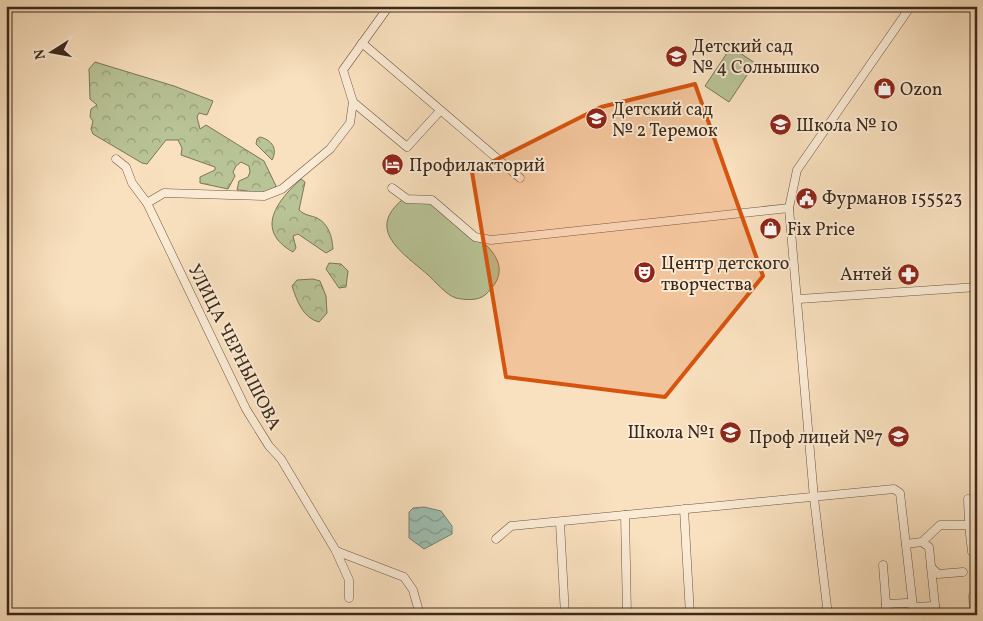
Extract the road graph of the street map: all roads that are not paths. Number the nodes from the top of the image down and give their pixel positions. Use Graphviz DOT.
graph roads {
  1 [pos="389,6"];
  2 [pos="912,6"];
  3 [pos="362,43"];
  4 [pos="353,102"];
  5 [pos="440,111"];
  6 [pos="116,159"];
  7 [pos="520,178"];
  8 [pos="392,188"];
  9 [pos="147,203"];
  10 [pos="789,208"];
  11 [pos="977,287"];
  12 [pos="799,299"];
  13 [pos="814,498"];
  14 [pos="968,499"];
  15 [pos="684,509"];
  16 [pos="625,515"];
  17 [pos="560,523"];
  18 [pos="969,525"];
  19 [pos="496,540"];
  20 [pos="922,542"];
  21 [pos="906,544"];
  22 [pos="336,550"];
  23 [pos="972,552"];
  24 [pos="883,566"];
  25 [pos="931,567"];
  26 [pos="963,572"];
  27 [pos="972,596"];
  28 [pos="350,598"];
  29 [pos="886,604"];
  30 [pos="935,606"];
  31 [pos="914,609"];
  32 [pos="420,615"];
  33 [pos="565,615"];
  34 [pos="627,615"];
  35 [pos="690,615"];
  36 [pos="828,615"];
  37 [pos="886,615"];
  38 [pos="936,615"];
  39 [pos="974,615"];
  1 -- 3 [label="street"];
  2 -- 10 [label="street"];
  3 -- 4 [label="street"];
  3 -- 5 [label="street"];
  4 -- 5 [label="street"];
  4 -- 9 [label="street"];
  5 -- 7 [label="street"];
  6 -- 9 [label="street, УЛИЦА ЧЕРНЫШОВА"];
  8 -- 10 [label="street"];
  9 -- 22 [label="street, УЛИЦА ЧЕРНЫШОВА"];
  10 -- 12 [label="street"];
  11 -- 12 [label="street"];
  12 -- 13 [label="street"];
  13 -- 15 [label="street"];
  13 -- 21 [label="street"];
  13 -- 36 [label="street"];
  14 -- 18 [label="street"];
  15 -- 16 [label="street"];
  15 -- 35 [label="street"];
  16 -- 17 [label="street"];
  16 -- 34 [label="street"];
  17 -- 19 [label="street"];
  17 -- 33 [label="street"];
  18 -- 20 [label="street"];
  18 -- 23 [label="street"];
  20 -- 21 [label="street"];
  20 -- 25 [label="street"];
  21 -- 31 [label="street"];
  22 -- 28 [label="street, УЛИЦА ЧЕРНЫШОВА"];
  22 -- 32 [label="street"];
  24 -- 29 [label="street"];
  25 -- 26 [label="street"];
  25 -- 30 [label="street"];
  27 -- 39 [label="street"];
  29 -- 31 [label="street"];
  29 -- 37 [label="street"];
  30 -- 31 [label="street"];
  30 -- 38 [label="street"];
}
